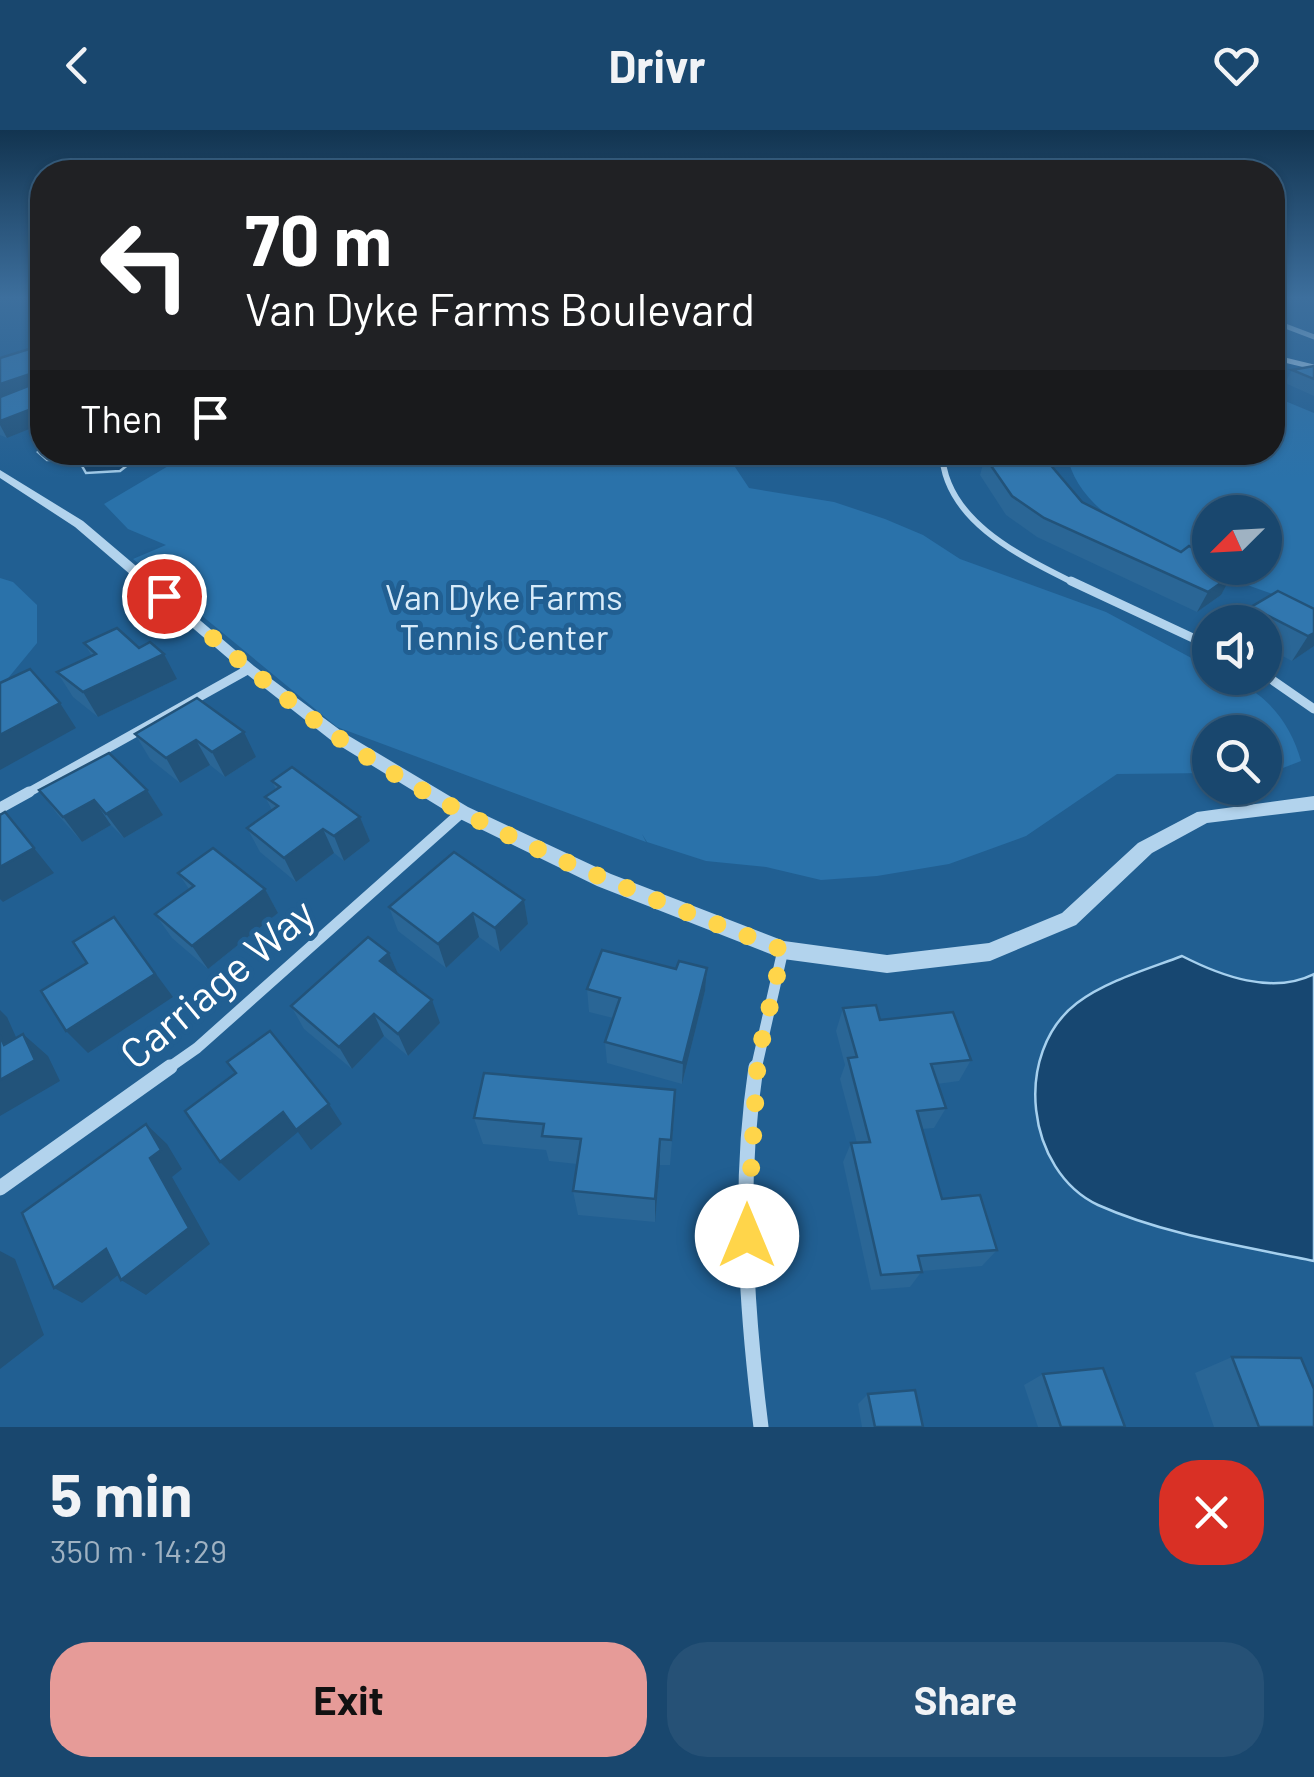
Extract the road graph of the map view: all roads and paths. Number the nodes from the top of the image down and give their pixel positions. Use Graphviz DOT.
graph roads {
  1 [pos="1285,360"];
  2 [pos="1314,367"];
  3 [pos="942,465"];
  4 [pos="0,473"];
  5 [pos="1192,637"];
  6 [pos="249,668"];
  7 [pos="1282,687"];
  8 [pos="1314,710"];
  9 [pos="1314,803"];
  10 [pos="0,808"];
  11 [pos="462,812"];
  12 [pos="783,950"];
  13 [pos="0,1188"];
  14 [pos="761,1427"];
  1 -- 2 [label="street"];
  3 -- 5 [label="street"];
  4 -- 6 [label="street"];
  6 -- 10 [label="street"];
  6 -- 11 [label="street"];
  7 -- 8 [label="street"];
  9 -- 12 [label="street"];
  11 -- 12 [label="street"];
  11 -- 13 [label="street, Carriage Way"];
  12 -- 14 [label="street"];
}
